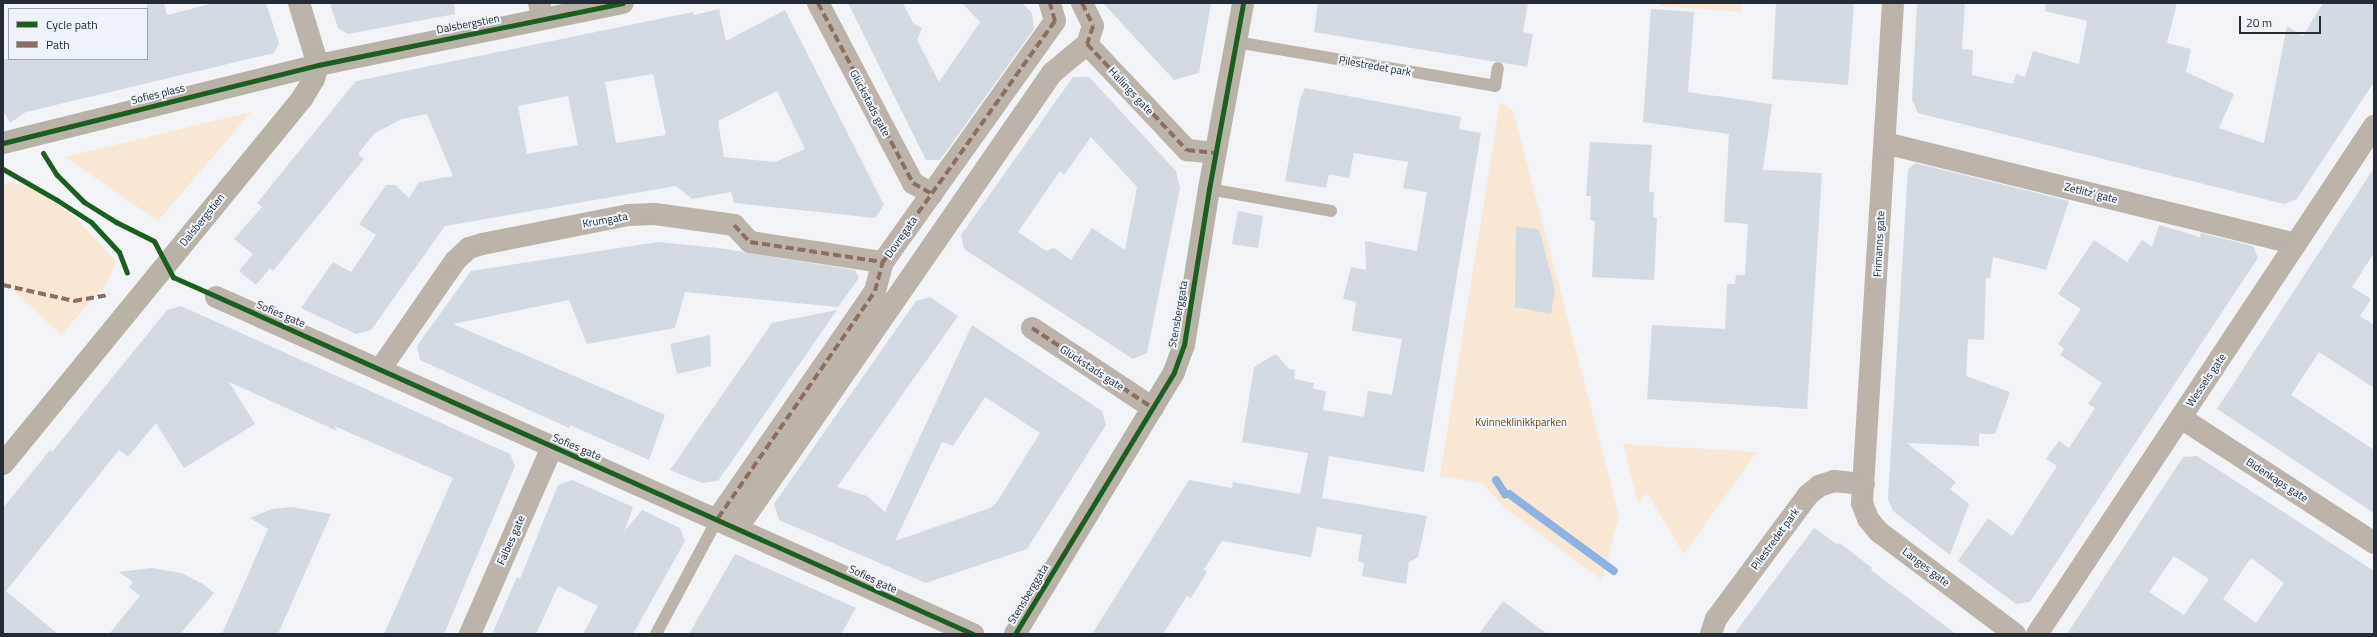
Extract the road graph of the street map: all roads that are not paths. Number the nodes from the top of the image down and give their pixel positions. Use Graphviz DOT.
graph roads {
  1 [pos="299,3"];
  2 [pos="623,3"];
  3 [pos="818,3"];
  4 [pos="1082,3"];
  5 [pos="1243,3"];
  6 [pos="1893,3"];
  7 [pos="541,11"];
  8 [pos="1053,12"];
  9 [pos="1236,42"];
  10 [pos="1087,44"];
  11 [pos="318,65"];
  12 [pos="1498,68"];
  13 [pos="2374,126"];
  14 [pos="3,143"];
  15 [pos="1885,143"];
  16 [pos="1215,154"];
  17 [pos="1209,189"];
  18 [pos="932,194"];
  19 [pos="1331,211"];
  20 [pos="2296,244"];
  21 [pos="883,262"];
  22 [pos="216,297"];
  23 [pos="1032,328"];
  24 [pos="381,368"];
  25 [pos="1153,408"];
  26 [pos="2181,418"];
  27 [pos="552,447"];
  28 [pos="3,464"];
  29 [pos="1864,484"];
  30 [pos="728,523"];
  31 [pos="2374,543"];
  32 [pos="926,625"];
  33 [pos="470,634"];
  34 [pos="656,634"];
  35 [pos="974,634"];
  36 [pos="1014,634"];
  37 [pos="1711,634"];
  38 [pos="2015,634"];
  39 [pos="2038,634"];
  1 -- 11 [label="street"];
  2 -- 7 [label="street, Dalsbergstien"];
  3 -- 18 [label="street, Glückstads gate"];
  4 -- 10 [label="street"];
  5 -- 9 [label="street, Stensberggata"];
  6 -- 15 [label="street, Frimanns gate"];
  7 -- 11 [label="street, Dalsbergstien"];
  8 -- 18 [label="street, Dovregata"];
  9 -- 12 [label="lane, Pilestredet park"];
  9 -- 16 [label="street, Stensberggata"];
  10 -- 16 [label="street, Hallings gate"];
  10 -- 30 [label="street"];
  11 -- 14 [label="street, Sofies plass"];
  11 -- 28 [label="street, Dalsbergstien"];
  13 -- 20 [label="street, Wessels gate"];
  15 -- 20 [label="street, Zetlitz’ gate"];
  15 -- 29 [label="street, Frimanns gate"];
  16 -- 17 [label="street, Stensberggata"];
  17 -- 19 [label="lane"];
  17 -- 25 [label="street, Stensberggata"];
  18 -- 21 [label="street, Dovregata"];
  20 -- 26 [label="street, Wessels gate"];
  21 -- 24 [label="street, Krumgata"];
  21 -- 30 [label="street, Dovregata"];
  22 -- 24 [label="street, Sofies gate"];
  23 -- 25 [label="street, Glückstads gate"];
  24 -- 27 [label="street, Sofies gate"];
  25 -- 36 [label="street, Stensberggata"];
  26 -- 31 [label="street, Bidenkaps gate"];
  26 -- 39 [label="street, Wessels gate"];
  27 -- 30 [label="street, Sofies gate"];
  27 -- 33 [label="street, Falbes gate"];
  29 -- 37 [label="street, Pilestredet park"];
  29 -- 38 [label="street, Langes gate"];
  30 -- 32 [label="street, Sofies gate"];
  30 -- 34 [label="lane"];
  32 -- 35 [label="street, Sofies gate"];
}
